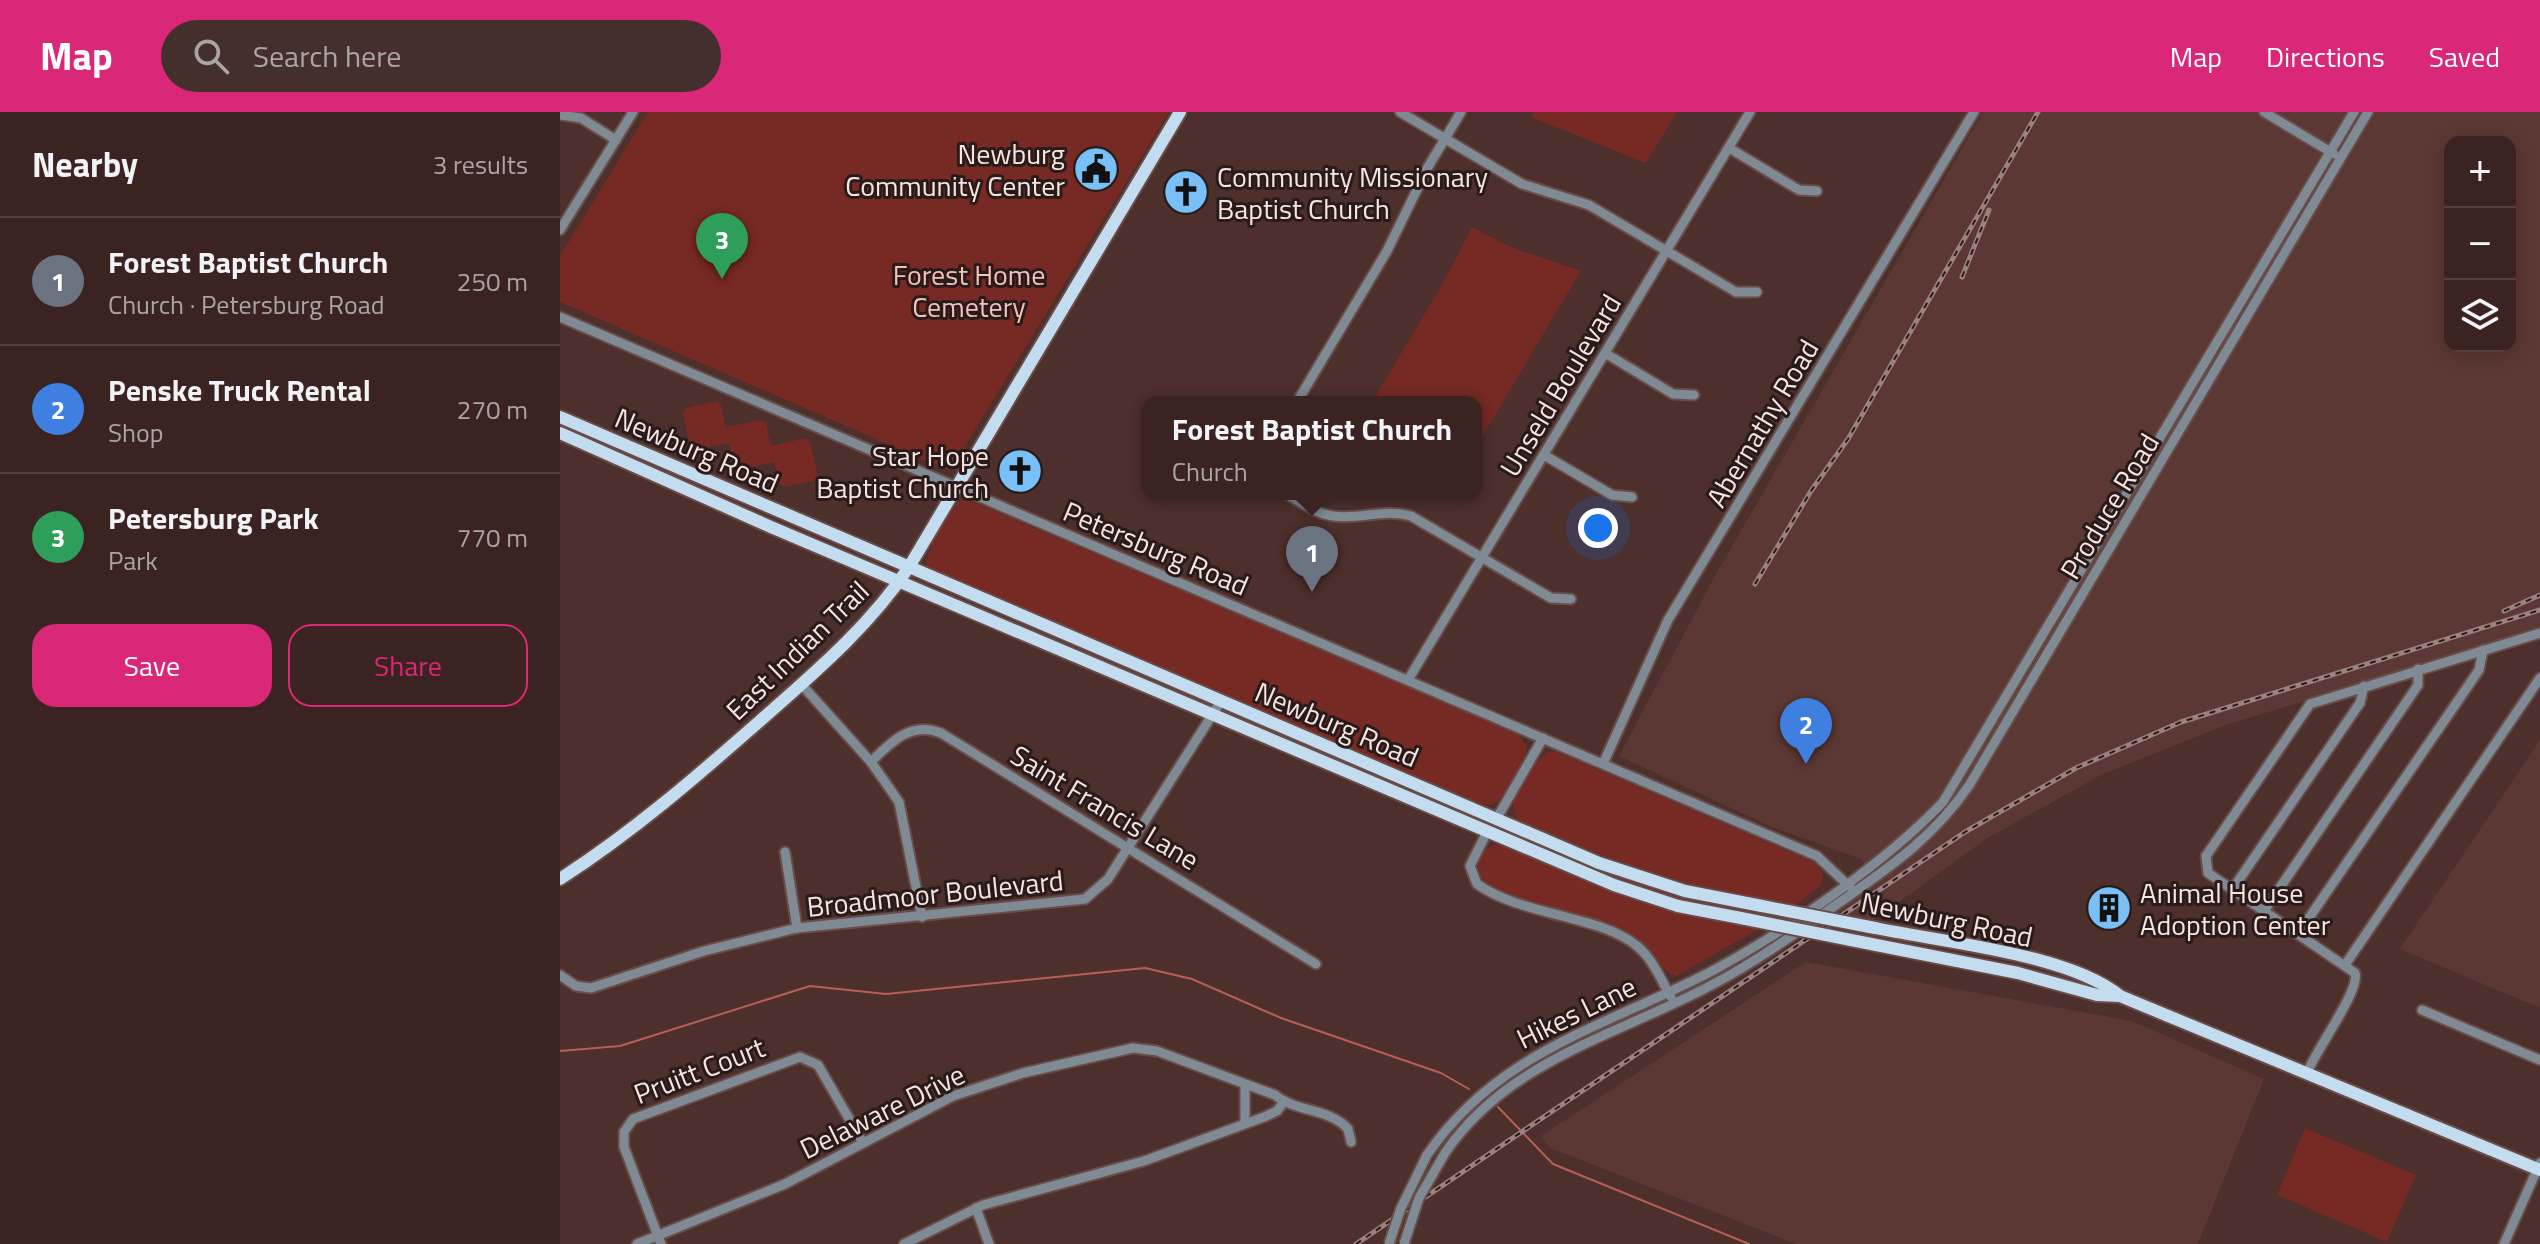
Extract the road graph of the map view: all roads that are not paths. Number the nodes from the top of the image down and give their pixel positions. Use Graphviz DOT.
graph roads {
  1 [pos="633,112"];
  2 [pos="1180,112"];
  3 [pos="1400,112"];
  4 [pos="1461,112"];
  5 [pos="1750,112"];
  6 [pos="1974,112"];
  7 [pos="2264,112"];
  8 [pos="2354,112"];
  9 [pos="2368,112"];
  10 [pos="560,115"];
  11 [pos="1445,138"];
  12 [pos="616,140"];
  13 [pos="1729,148"];
  14 [pos="2330,151"];
  15 [pos="2341,158"];
  16 [pos="1817,191"];
  17 [pos="560,230"];
  18 [pos="1667,250"];
  19 [pos="1757,292"];
  20 [pos="560,317"];
  21 [pos="1605,353"];
  22 [pos="1694,395"];
  23 [pos="1301,396"];
  24 [pos="560,417"];
  25 [pos="560,433"];
  26 [pos="1544,455"];
  27 [pos="955,486"];
  28 [pos="1632,497"];
  29 [pos="1297,500"];
  30 [pos="1482,557"];
  31 [pos="909,567"];
  32 [pos="899,582"];
  33 [pos="1571,599"];
  34 [pos="2540,633"];
  35 [pos="2483,650"];
  36 [pos="2418,669"];
  37 [pos="2540,678"];
  38 [pos="1408,680"];
  39 [pos="802,685"];
  40 [pos="2364,686"];
  41 [pos="1221,701"];
  42 [pos="1213,714"];
  43 [pos="1543,738"];
  44 [pos="871,762"];
  45 [pos="1603,764"];
  46 [pos="1497,818"];
  47 [pos="1487,832"];
  48 [pos="1128,847"];
  49 [pos="785,852"];
  50 [pos="560,879"];
  51 [pos="1848,883"];
  52 [pos="2232,890"];
  53 [pos="1854,893"];
  54 [pos="2264,911"];
  55 [pos="922,917"];
  56 [pos="797,928"];
  57 [pos="2298,934"];
  58 [pos="1316,964"];
  59 [pos="2345,965"];
  60 [pos="560,975"];
  61 [pos="1668,992"];
  62 [pos="2120,996"];
  63 [pos="1675,1003"];
  64 [pos="2422,1010"];
  65 [pos="2540,1060"];
  66 [pos="2308,1071"];
  67 [pos="1245,1086"];
  68 [pos="1283,1103"];
  69 [pos="1245,1122"];
  70 [pos="862,1141"];
  71 [pos="1351,1142"];
  72 [pos="2539,1167"];
  73 [pos="976,1208"];
  74 [pos="659,1240"];
  75 [pos="637,1244"];
  76 [pos="904,1244"];
  77 [pos="989,1244"];
  78 [pos="1389,1244"];
  79 [pos="1404,1244"];
  80 [pos="2504,1244"];
  1 -- 12 [label="street"];
  2 -- 27 [label="main road, East Indian Trail"];
  3 -- 11 [label="street"];
  4 -- 11 [label="street"];
  5 -- 13 [label="street, Unseld Boulevard"];
  6 -- 45 [label="street, Abernathy Road"];
  7 -- 14 [label="street"];
  8 -- 14 [label="street, Produce Road"];
  9 -- 15 [label="street, Produce Road"];
  10 -- 12 [label="street"];
  11 -- 18 [label="street"];
  11 -- 23 [label="street"];
  12 -- 17 [label="street"];
  13 -- 16 [label="street"];
  13 -- 18 [label="street, Unseld Boulevard"];
  14 -- 15 [label="street"];
  14 -- 51 [label="street, Produce Road"];
  15 -- 53 [label="street, Produce Road"];
  18 -- 19 [label="street"];
  18 -- 21 [label="street, Unseld Boulevard"];
  20 -- 27 [label="street, Petersburg Road"];
  21 -- 22 [label="street"];
  21 -- 26 [label="street, Unseld Boulevard"];
  24 -- 31 [label="main road, Newburg Road"];
  25 -- 32 [label="main road, Newburg Road"];
  26 -- 28 [label="street"];
  26 -- 30 [label="street, Unseld Boulevard"];
  27 -- 31 [label="main road, East Indian Trail"];
  27 -- 38 [label="street, Petersburg Road"];
  29 -- 30 [label="street"];
  30 -- 33 [label="street"];
  30 -- 38 [label="street, Unseld Boulevard"];
  31 -- 32 [label="main road, East Indian Trail"];
  31 -- 41 [label="main road, Newburg Road"];
  32 -- 39 [label="main road, East Indian Trail"];
  32 -- 42 [label="main road, Newburg Road"];
  34 -- 35 [label="street"];
  35 -- 36 [label="street"];
  35 -- 57 [label="street"];
  36 -- 40 [label="street"];
  36 -- 54 [label="street"];
  37 -- 59 [label="street"];
  38 -- 43 [label="street, Petersburg Road"];
  39 -- 44 [label="street"];
  39 -- 50 [label="main road, East Indian Trail"];
  40 -- 52 [label="street"];
  40 -- 52 [label="street"];
  41 -- 42 [label="street, Broadmoor Boulevard"];
  41 -- 46 [label="main road, Newburg Road"];
  42 -- 47 [label="main road, Newburg Road"];
  42 -- 48 [label="street, Broadmoor Boulevard"];
  43 -- 45 [label="street, Petersburg Road"];
  43 -- 46 [label="street"];
  44 -- 48 [label="street, Saint Francis Lane"];
  44 -- 55 [label="street"];
  45 -- 51 [label="street, Petersburg Road"];
  46 -- 62 [label="main road, Newburg Road, bridge"];
  47 -- 61 [label="street"];
  47 -- 62 [label="main road, Newburg Road, bridge"];
  48 -- 55 [label="street, Broadmoor Boulevard"];
  48 -- 58 [label="street, Saint Francis Lane"];
  49 -- 56 [label="street"];
  51 -- 53 [label="street, Petersburg Road"];
  51 -- 61 [label="street, Hikes Lane"];
  52 -- 54 [label="street"];
  53 -- 63 [label="street, Hikes Lane"];
  54 -- 57 [label="street"];
  55 -- 56 [label="street, Broadmoor Boulevard"];
  56 -- 60 [label="street, Broadmoor Boulevard"];
  57 -- 59 [label="street"];
  59 -- 66 [label="street"];
  61 -- 63 [label="street"];
  61 -- 78 [label="street, Hikes Lane, bridge"];
  62 -- 66 [label="main road, Newburg Road"];
  63 -- 79 [label="street, Hikes Lane, bridge"];
  64 -- 65 [label="street"];
  66 -- 72 [label="main road, Newburg Road"];
  67 -- 68 [label="street, Delaware Drive"];
  67 -- 69 [label="street"];
  67 -- 70 [label="street, Delaware Drive"];
  68 -- 69 [label="street"];
  68 -- 71 [label="street, Delaware Drive"];
  69 -- 73 [label="street"];
  70 -- 74 [label="street, Delaware Drive"];
  70 -- 74 [label="street, Pruitt Court"];
  72 -- 80 [label="street"];
  73 -- 76 [label="street"];
  73 -- 77 [label="street"];
  74 -- 75 [label="street, Delaware Drive"];
}
